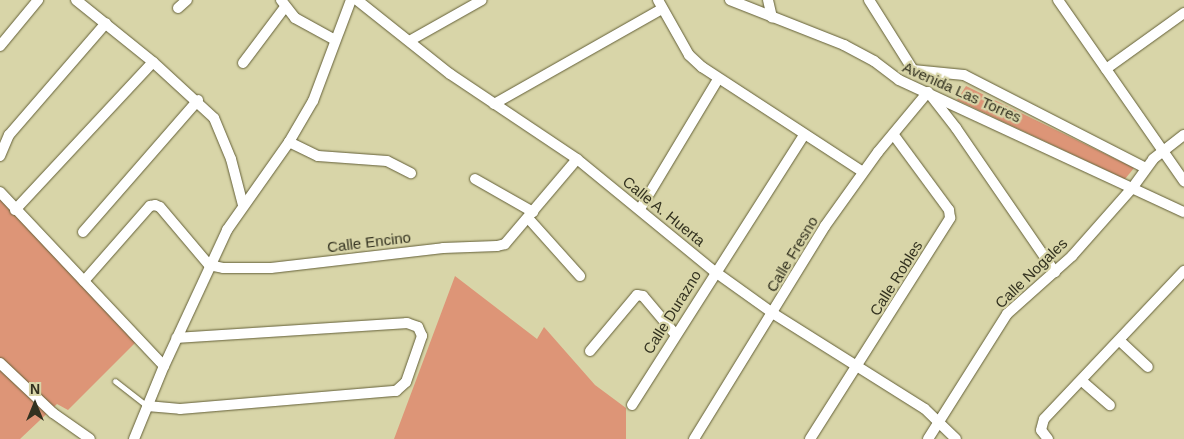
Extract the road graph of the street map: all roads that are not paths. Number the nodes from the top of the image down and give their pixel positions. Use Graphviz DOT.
graph roads {
  1 [pos="38,0"];
  2 [pos="76,0"];
  3 [pos="187,0"];
  4 [pos="351,0"];
  5 [pos="357,0"];
  6 [pos="482,0"];
  7 [pos="730,0"];
  8 [pos="768,0"];
  9 [pos="869,0"];
  10 [pos="1058,0"];
  11 [pos="283,3"];
  12 [pos="660,4"];
  13 [pos="178,8"];
  14 [pos="1184,13"];
  15 [pos="772,18"];
  16 [pos="106,23"];
  17 [pos="335,40"];
  18 [pos="411,40"];
  19 [pos="0,46"];
  20 [pos="153,62"];
  21 [pos="243,63"];
  22 [pos="1106,69"];
  23 [pos="718,79"];
  24 [pos="928,92"];
  25 [pos="198,100"];
  26 [pos="494,104"];
  27 [pos="893,134"];
  28 [pos="804,135"];
  29 [pos="1184,135"];
  30 [pos="289,142"];
  31 [pos="1161,152"];
  32 [pos="0,156"];
  33 [pos="577,160"];
  34 [pos="1146,168"];
  35 [pos="863,172"];
  36 [pos="411,173"];
  37 [pos="475,179"];
  38 [pos="1184,181"];
  39 [pos="1133,187"];
  40 [pos="0,192"];
  41 [pos="243,205"];
  42 [pos="640,209"];
  43 [pos="15,210"];
  44 [pos="1184,212"];
  45 [pos="530,215"];
  46 [pos="84,232"];
  47 [pos="209,266"];
  48 [pos="714,271"];
  49 [pos="1184,271"];
  50 [pos="1055,272"];
  51 [pos="580,276"];
  52 [pos="84,281"];
  53 [pos="774,314"];
  54 [pos="676,334"];
  55 [pos="176,338"];
  56 [pos="1120,341"];
  57 [pos="590,351"];
  58 [pos="0,363"];
  59 [pos="164,366"];
  60 [pos="858,367"];
  61 [pos="1148,367"];
  62 [pos="1082,380"];
  63 [pos="115,381"];
  64 [pos="632,405"];
  65 [pos="147,406"];
  66 [pos="1110,406"];
  67 [pos="939,421"];
  68 [pos="90,439"];
  69 [pos="134,439"];
  70 [pos="694,439"];
  71 [pos="810,439"];
  72 [pos="928,439"];
  73 [pos="956,439"];
  74 [pos="1048,439"];
  1 -- 19 [label="street"];
  2 -- 16 [label="street"];
  3 -- 13 [label="street"];
  4 -- 17 [label="street"];
  5 -- 18 [label="street, Calle A. Huerta"];
  6 -- 18 [label="street"];
  7 -- 15 [label="street, Avenida Las Torres"];
  8 -- 15 [label="street"];
  9 -- 34 [label="street, Avenida Las Torres"];
  10 -- 22 [label="street"];
  11 -- 17 [label="street"];
  11 -- 21 [label="street"];
  12 -- 23 [label="street"];
  12 -- 26 [label="street"];
  14 -- 22 [label="street"];
  15 -- 24 [label="street, Avenida Las Torres"];
  16 -- 20 [label="street"];
  16 -- 32 [label="street"];
  17 -- 30 [label="street"];
  18 -- 26 [label="street, Calle A. Huerta"];
  20 -- 25 [label="street"];
  20 -- 43 [label="street"];
  22 -- 31 [label="street"];
  23 -- 28 [label="street"];
  23 -- 42 [label="street"];
  24 -- 27 [label="street, Calle Fresno"];
  24 -- 39 [label="street, Avenida Las Torres"];
  24 -- 50 [label="street"];
  25 -- 41 [label="street"];
  25 -- 46 [label="street"];
  26 -- 33 [label="street, Calle A. Huerta"];
  27 -- 35 [label="street, Calle Fresno"];
  27 -- 60 [label="street, Calle Robles"];
  28 -- 35 [label="street"];
  28 -- 48 [label="street, Calle Durazno"];
  29 -- 31 [label="street, Calle Nogales"];
  30 -- 36 [label="street"];
  30 -- 41 [label="street"];
  31 -- 34 [label="street, Calle Nogales"];
  31 -- 38 [label="street"];
  33 -- 42 [label="street, Calle A. Huerta"];
  33 -- 45 [label="street, Calle Encino"];
  34 -- 39 [label="street, Calle Nogales"];
  35 -- 53 [label="street, Calle Fresno"];
  37 -- 45 [label="street"];
  39 -- 44 [label="street, Avenida Las Torres"];
  39 -- 50 [label="street, Calle Nogales"];
  40 -- 43 [label="street"];
  41 -- 47 [label="street"];
  42 -- 48 [label="street, Calle A. Huerta"];
  43 -- 52 [label="street"];
  45 -- 47 [label="street, Calle Encino"];
  45 -- 51 [label="street"];
  47 -- 52 [label="street"];
  47 -- 55 [label="street"];
  48 -- 53 [label="street, Calle A. Huerta"];
  48 -- 54 [label="street, Calle Durazno"];
  49 -- 56 [label="street"];
  50 -- 67 [label="street, Calle Nogales"];
  52 -- 59 [label="street"];
  53 -- 60 [label="street, Calle A. Huerta"];
  53 -- 70 [label="street, Calle Fresno"];
  54 -- 57 [label="street"];
  54 -- 64 [label="street, Calle Durazno"];
  55 -- 59 [label="street"];
  55 -- 65 [label="street"];
  56 -- 61 [label="street"];
  56 -- 62 [label="street"];
  58 -- 68 [label="street"];
  59 -- 65 [label="street"];
  60 -- 67 [label="street, Calle A. Huerta"];
  60 -- 71 [label="street, Calle Robles"];
  62 -- 66 [label="street"];
  62 -- 74 [label="street"];
  63 -- 65 [label="lane"];
  65 -- 69 [label="street"];
  67 -- 72 [label="street, Calle Nogales"];
  67 -- 73 [label="street, Calle A. Huerta"];
}
